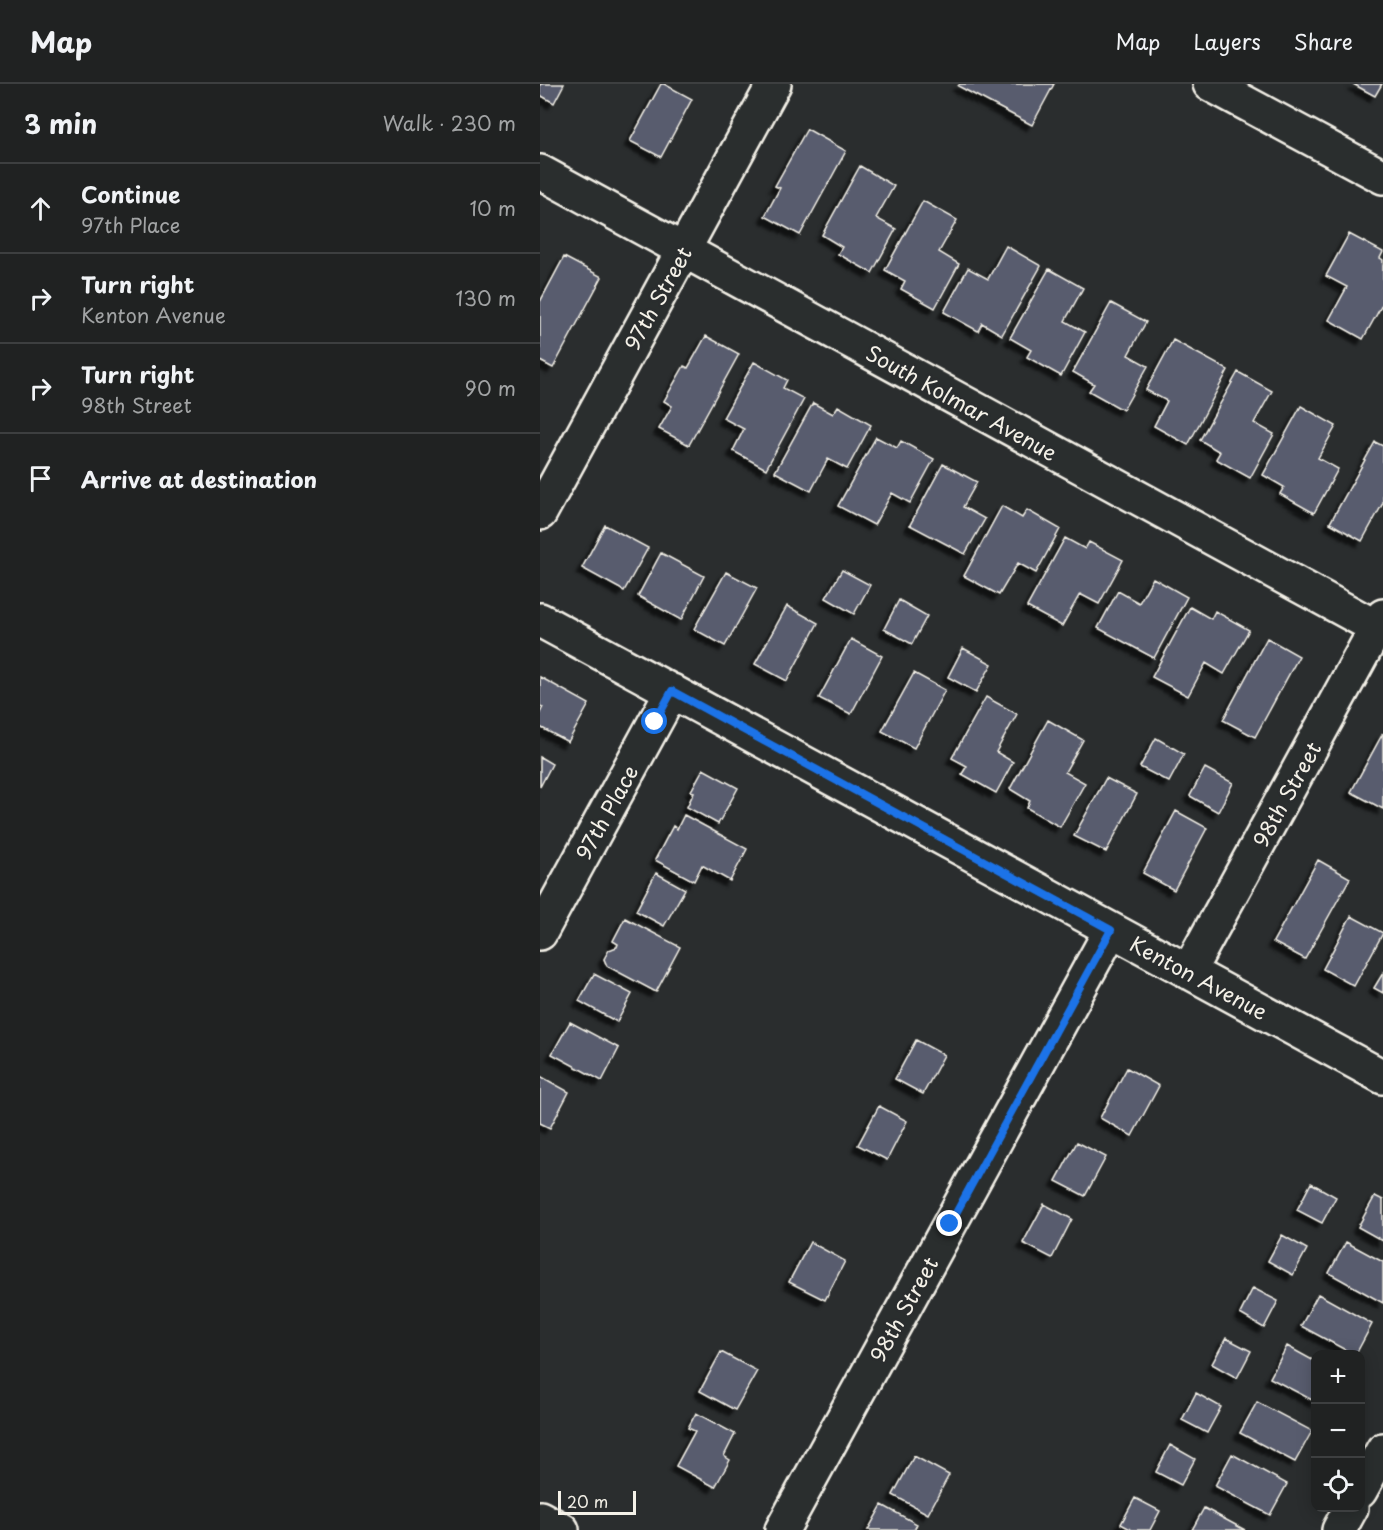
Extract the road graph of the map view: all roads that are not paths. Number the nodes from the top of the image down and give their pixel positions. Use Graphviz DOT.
graph roads {
  1 [pos="774,84"];
  2 [pos="1210,84"];
  3 [pos="540,172"];
  4 [pos="1383,177"];
  5 [pos="683,250"];
  6 [pos="540,513"];
  7 [pos="540,620"];
  8 [pos="1381,625"];
  9 [pos="672,691"];
  10 [pos="1111,930"];
  11 [pos="540,933"];
  12 [pos="1188,972"];
  13 [pos="1383,1077"];
  14 [pos="1383,1449"];
  15 [pos="1365,1482"];
  16 [pos="1350,1512"];
  17 [pos="540,1518"];
  18 [pos="562,1530"];
  19 [pos="782,1530"];
  20 [pos="1339,1530"];
  1 -- 5 [label="street, 97th Street"];
  2 -- 4 [label="street"];
  3 -- 5 [label="street, South Kolmar Avenue"];
  5 -- 6 [label="street, 97th Street"];
  5 -- 8 [label="street, South Kolmar Avenue"];
  7 -- 9 [label="street, Kenton Avenue"];
  8 -- 12 [label="street, 98th Street"];
  9 -- 10 [label="street, Kenton Avenue"];
  9 -- 11 [label="street, 97th Place"];
  10 -- 12 [label="street, Kenton Avenue"];
  10 -- 19 [label="street, 98th Street"];
  12 -- 13 [label="street, Kenton Avenue"];
  14 -- 15 [label="street"];
  16 -- 20 [label="street"];
  17 -- 18 [label="street"];
}
